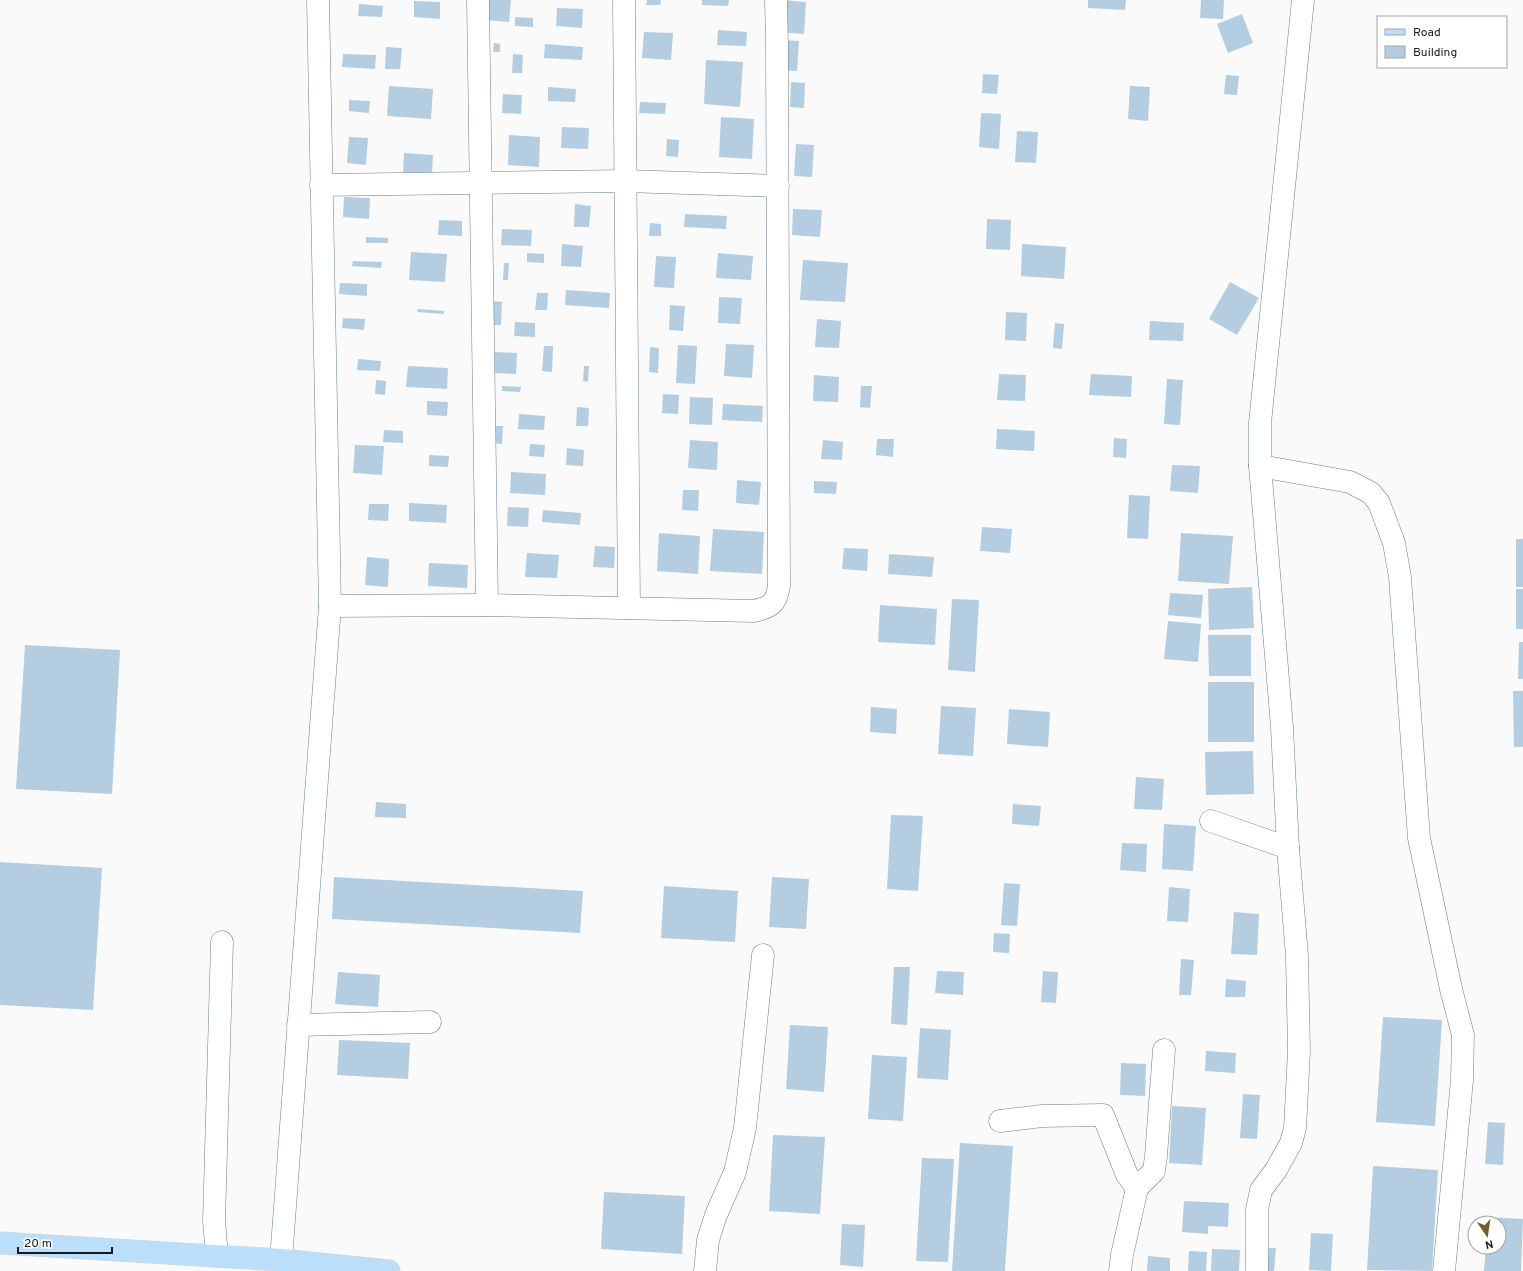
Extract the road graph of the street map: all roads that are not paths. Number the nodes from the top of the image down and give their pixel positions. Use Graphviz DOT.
graph roads {
  1 [pos="318,0"];
  2 [pos="478,0"];
  3 [pos="624,0"];
  4 [pos="776,0"];
  5 [pos="1304,0"];
  6 [pos="625,181"];
  7 [pos="481,182"];
  8 [pos="321,185"];
  9 [pos="778,186"];
  10 [pos="1260,466"];
  11 [pos="487,605"];
  12 [pos="330,606"];
  13 [pos="629,608"];
  14 [pos="1211,821"];
  15 [pos="1288,848"];
  16 [pos="222,942"];
  17 [pos="763,955"];
  18 [pos="430,1022"];
  19 [pos="298,1025"];
  20 [pos="1164,1050"];
  21 [pos="1000,1121"];
  22 [pos="1137,1188"];
  23 [pos="0,1243"];
  24 [pos="217,1256"];
  25 [pos="281,1260"];
  26 [pos="389,1271"];
  27 [pos="705,1271"];
  28 [pos="1120,1271"];
  29 [pos="1257,1271"];
  30 [pos="1444,1271"];
  1 -- 8 [label="street"];
  2 -- 7 [label="street"];
  3 -- 6 [label="street"];
  4 -- 9 [label="street"];
  5 -- 10 [label="street"];
  6 -- 7 [label="street"];
  6 -- 9 [label="street"];
  6 -- 13 [label="street"];
  7 -- 8 [label="street"];
  7 -- 11 [label="street"];
  8 -- 12 [label="street"];
  9 -- 13 [label="street"];
  10 -- 15 [label="street"];
  10 -- 30 [label="street"];
  11 -- 12 [label="street"];
  11 -- 13 [label="street"];
  12 -- 19 [label="street"];
  14 -- 15 [label="street"];
  15 -- 29 [label="street"];
  16 -- 24 [label="street"];
  17 -- 27 [label="street"];
  18 -- 19 [label="street"];
  19 -- 25 [label="street"];
  20 -- 22 [label="street"];
  21 -- 22 [label="street"];
  22 -- 28 [label="street"];
  23 -- 24 [label="main road"];
  24 -- 25 [label="main road"];
  25 -- 26 [label="main road"];
}
